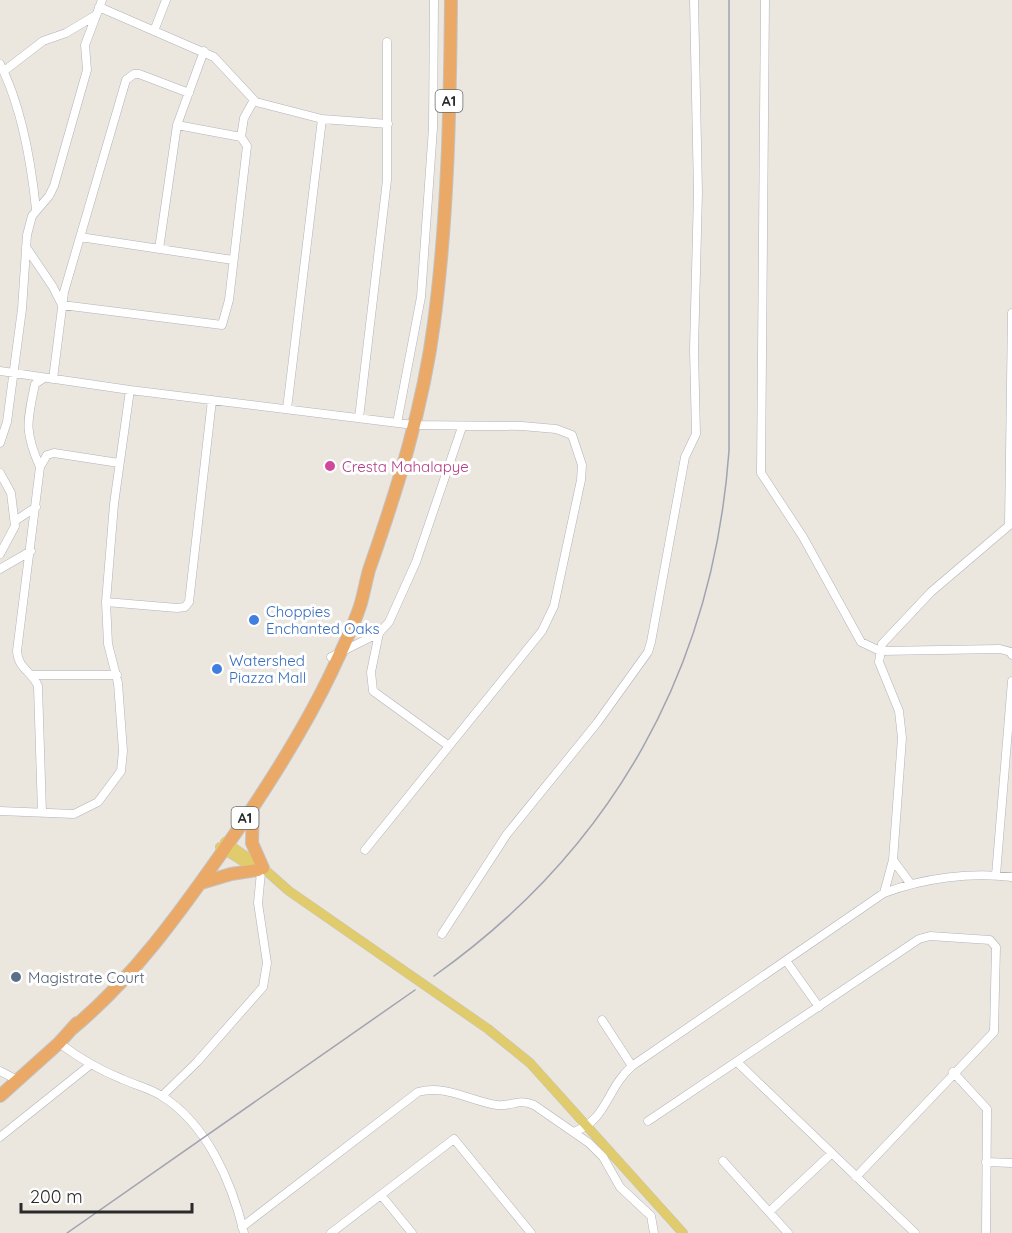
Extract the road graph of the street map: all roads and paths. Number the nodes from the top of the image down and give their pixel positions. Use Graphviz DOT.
graph roads {
  1 [pos="166,0"];
  2 [pos="434,0"];
  3 [pos="451,0"];
  4 [pos="694,0"];
  5 [pos="765,0"];
  6 [pos="99,7"];
  7 [pos="154,31"];
  8 [pos="387,42"];
  9 [pos="204,51"];
  10 [pos="2,68"];
  11 [pos="189,93"];
  12 [pos="254,100"];
  13 [pos="322,119"];
  14 [pos="177,124"];
  15 [pos="388,124"];
  16 [pos="241,137"];
  17 [pos="36,209"];
  18 [pos="80,237"];
  19 [pos="26,247"];
  20 [pos="159,249"];
  21 [pos="233,260"];
  22 [pos="62,305"];
  23 [pos="1012,313"];
  24 [pos="1012,352"];
  25 [pos="0,371"];
  26 [pos="13,374"];
  27 [pos="49,378"];
  28 [pos="130,390"];
  29 [pos="212,400"];
  30 [pos="287,409"];
  31 [pos="359,418"];
  32 [pos="397,423"];
  33 [pos="414,425"];
  34 [pos="462,427"];
  35 [pos="0,443"];
  36 [pos="119,463"];
  37 [pos="40,467"];
  38 [pos="1,476"];
  39 [pos="1011,501"];
  40 [pos="36,507"];
  41 [pos="15,521"];
  42 [pos="1011,524"];
  43 [pos="31,552"];
  44 [pos="0,554"];
  45 [pos="0,568"];
  46 [pos="106,602"];
  47 [pos="379,633"];
  48 [pos="880,651"];
  49 [pos="1012,653"];
  50 [pos="335,655"];
  51 [pos="31,675"];
  52 [pos="117,675"];
  53 [pos="1012,681"];
  54 [pos="1009,737"];
  55 [pos="449,746"];
  56 [pos="1012,773"];
  57 [pos="1004,777"];
  58 [pos="253,807"];
  59 [pos="0,812"];
  60 [pos="42,813"];
  61 [pos="224,846"];
  62 [pos="365,850"];
  63 [pos="893,860"];
  64 [pos="261,870"];
  65 [pos="996,875"];
  66 [pos="1012,877"];
  67 [pos="201,883"];
  68 [pos="910,883"];
  69 [pos="884,893"];
  70 [pos="442,934"];
  71 [pos="787,962"];
  72 [pos="819,1007"];
  73 [pos="602,1020"];
  74 [pos="73,1028"];
  75 [pos="59,1043"];
  76 [pos="738,1062"];
  77 [pos="90,1065"];
  78 [pos="632,1066"];
  79 [pos="0,1071"];
  80 [pos="953,1072"];
  81 [pos="17,1080"];
  82 [pos="0,1096"];
  83 [pos="162,1096"];
  84 [pos="648,1122"];
  85 [pos="589,1126"];
  86 [pos="574,1132"];
  87 [pos="0,1137"];
  88 [pos="831,1154"];
  89 [pos="723,1161"];
  90 [pos="986,1162"];
  91 [pos="1012,1163"];
  92 [pos="856,1177"];
  93 [pos="381,1195"];
  94 [pos="769,1212"];
  95 [pos="243,1230"];
  96 [pos="331,1233"];
  97 [pos="412,1233"];
  98 [pos="531,1233"];
  99 [pos="654,1233"];
  100 [pos="684,1233"];
  101 [pos="788,1233"];
  102 [pos="915,1233"];
  103 [pos="986,1233"];
  1 -- 7 [label="street"];
  2 -- 32 [label="street"];
  3 -- 33 [label="highway, A1"];
  4 -- 70 [label="street"];
  5 -- 48 [label="street"];
  6 -- 7 [label="street"];
  6 -- 10 [label="street"];
  6 -- 17 [label="street"];
  7 -- 9 [label="street"];
  8 -- 15 [label="street"];
  9 -- 11 [label="street"];
  9 -- 12 [label="street"];
  10 -- 17 [label="street"];
  11 -- 14 [label="street"];
  11 -- 18 [label="street"];
  12 -- 13 [label="street"];
  12 -- 16 [label="street"];
  13 -- 15 [label="street"];
  13 -- 30 [label="street"];
  14 -- 16 [label="street"];
  14 -- 20 [label="street"];
  15 -- 31 [label="street"];
  16 -- 21 [label="street"];
  17 -- 19 [label="street"];
  18 -- 20 [label="street"];
  18 -- 22 [label="street"];
  19 -- 22 [label="street"];
  19 -- 26 [label="street"];
  20 -- 21 [label="street"];
  21 -- 22 [label="street"];
  22 -- 27 [label="street"];
  23 -- 24 [label="street"];
  24 -- 39 [label="street"];
  25 -- 26 [label="street"];
  26 -- 27 [label="street"];
  26 -- 35 [label="street"];
  27 -- 28 [label="street"];
  27 -- 37 [label="street"];
  28 -- 29 [label="street"];
  28 -- 36 [label="street"];
  29 -- 30 [label="street"];
  29 -- 46 [label="street"];
  30 -- 31 [label="street"];
  31 -- 32 [label="street"];
  32 -- 33 [label="street"];
  33 -- 34 [label="street"];
  33 -- 50 [label="highway, A1"];
  34 -- 47 [label="street"];
  34 -- 55 [label="street"];
  36 -- 37 [label="street"];
  36 -- 46 [label="street"];
  37 -- 40 [label="street"];
  38 -- 41 [label="street"];
  39 -- 42 [label="street"];
  40 -- 41 [label="street"];
  40 -- 43 [label="street"];
  41 -- 44 [label="street"];
  42 -- 48 [label="street"];
  43 -- 45 [label="street"];
  43 -- 51 [label="street"];
  46 -- 52 [label="street"];
  47 -- 50 [label="street"];
  47 -- 55 [label="street"];
  48 -- 49 [label="street"];
  48 -- 63 [label="street"];
  50 -- 58 [label="highway, A1"];
  50 -- 61 [label="highway, A1"];
  51 -- 52 [label="street"];
  51 -- 60 [label="street"];
  52 -- 60 [label="street"];
  53 -- 54 [label="street"];
  54 -- 57 [label="street"];
  55 -- 62 [label="street"];
  56 -- 57 [label="street"];
  57 -- 65 [label="street"];
  58 -- 61 [label="highway, A1"];
  58 -- 64 [label="highway"];
  59 -- 60 [label="street"];
  61 -- 64 [label="main road"];
  61 -- 67 [label="highway, A1"];
  61 -- 74 [label="highway, A1"];
  63 -- 68 [label="street"];
  63 -- 69 [label="street"];
  64 -- 67 [label="highway"];
  64 -- 83 [label="street"];
  64 -- 85 [label="main road"];
  65 -- 66 [label="street"];
  65 -- 68 [label="street"];
  67 -- 74 [label="highway, A1"];
  68 -- 69 [label="street"];
  69 -- 71 [label="street"];
  71 -- 72 [label="street"];
  71 -- 78 [label="street"];
  72 -- 76 [label="street"];
  72 -- 80 [label="street"];
  73 -- 78 [label="street"];
  74 -- 75 [label="highway, A1"];
  75 -- 77 [label="street"];
  75 -- 81 [label="highway, A1"];
  76 -- 84 [label="street"];
  76 -- 88 [label="street"];
  77 -- 83 [label="street"];
  77 -- 87 [label="street"];
  78 -- 85 [label="street"];
  79 -- 81 [label="street"];
  80 -- 90 [label="street"];
  80 -- 92 [label="street"];
  81 -- 82 [label="highway, A1"];
  83 -- 95 [label="street"];
  85 -- 86 [label="street"];
  85 -- 100 [label="main road"];
  86 -- 95 [label="street"];
  86 -- 99 [label="street"];
  88 -- 92 [label="street"];
  88 -- 94 [label="street"];
  89 -- 94 [label="street"];
  90 -- 91 [label="street"];
  90 -- 103 [label="street"];
  92 -- 102 [label="street"];
  93 -- 96 [label="street"];
  93 -- 97 [label="street"];
  93 -- 98 [label="street"];
  94 -- 101 [label="street"];
}
